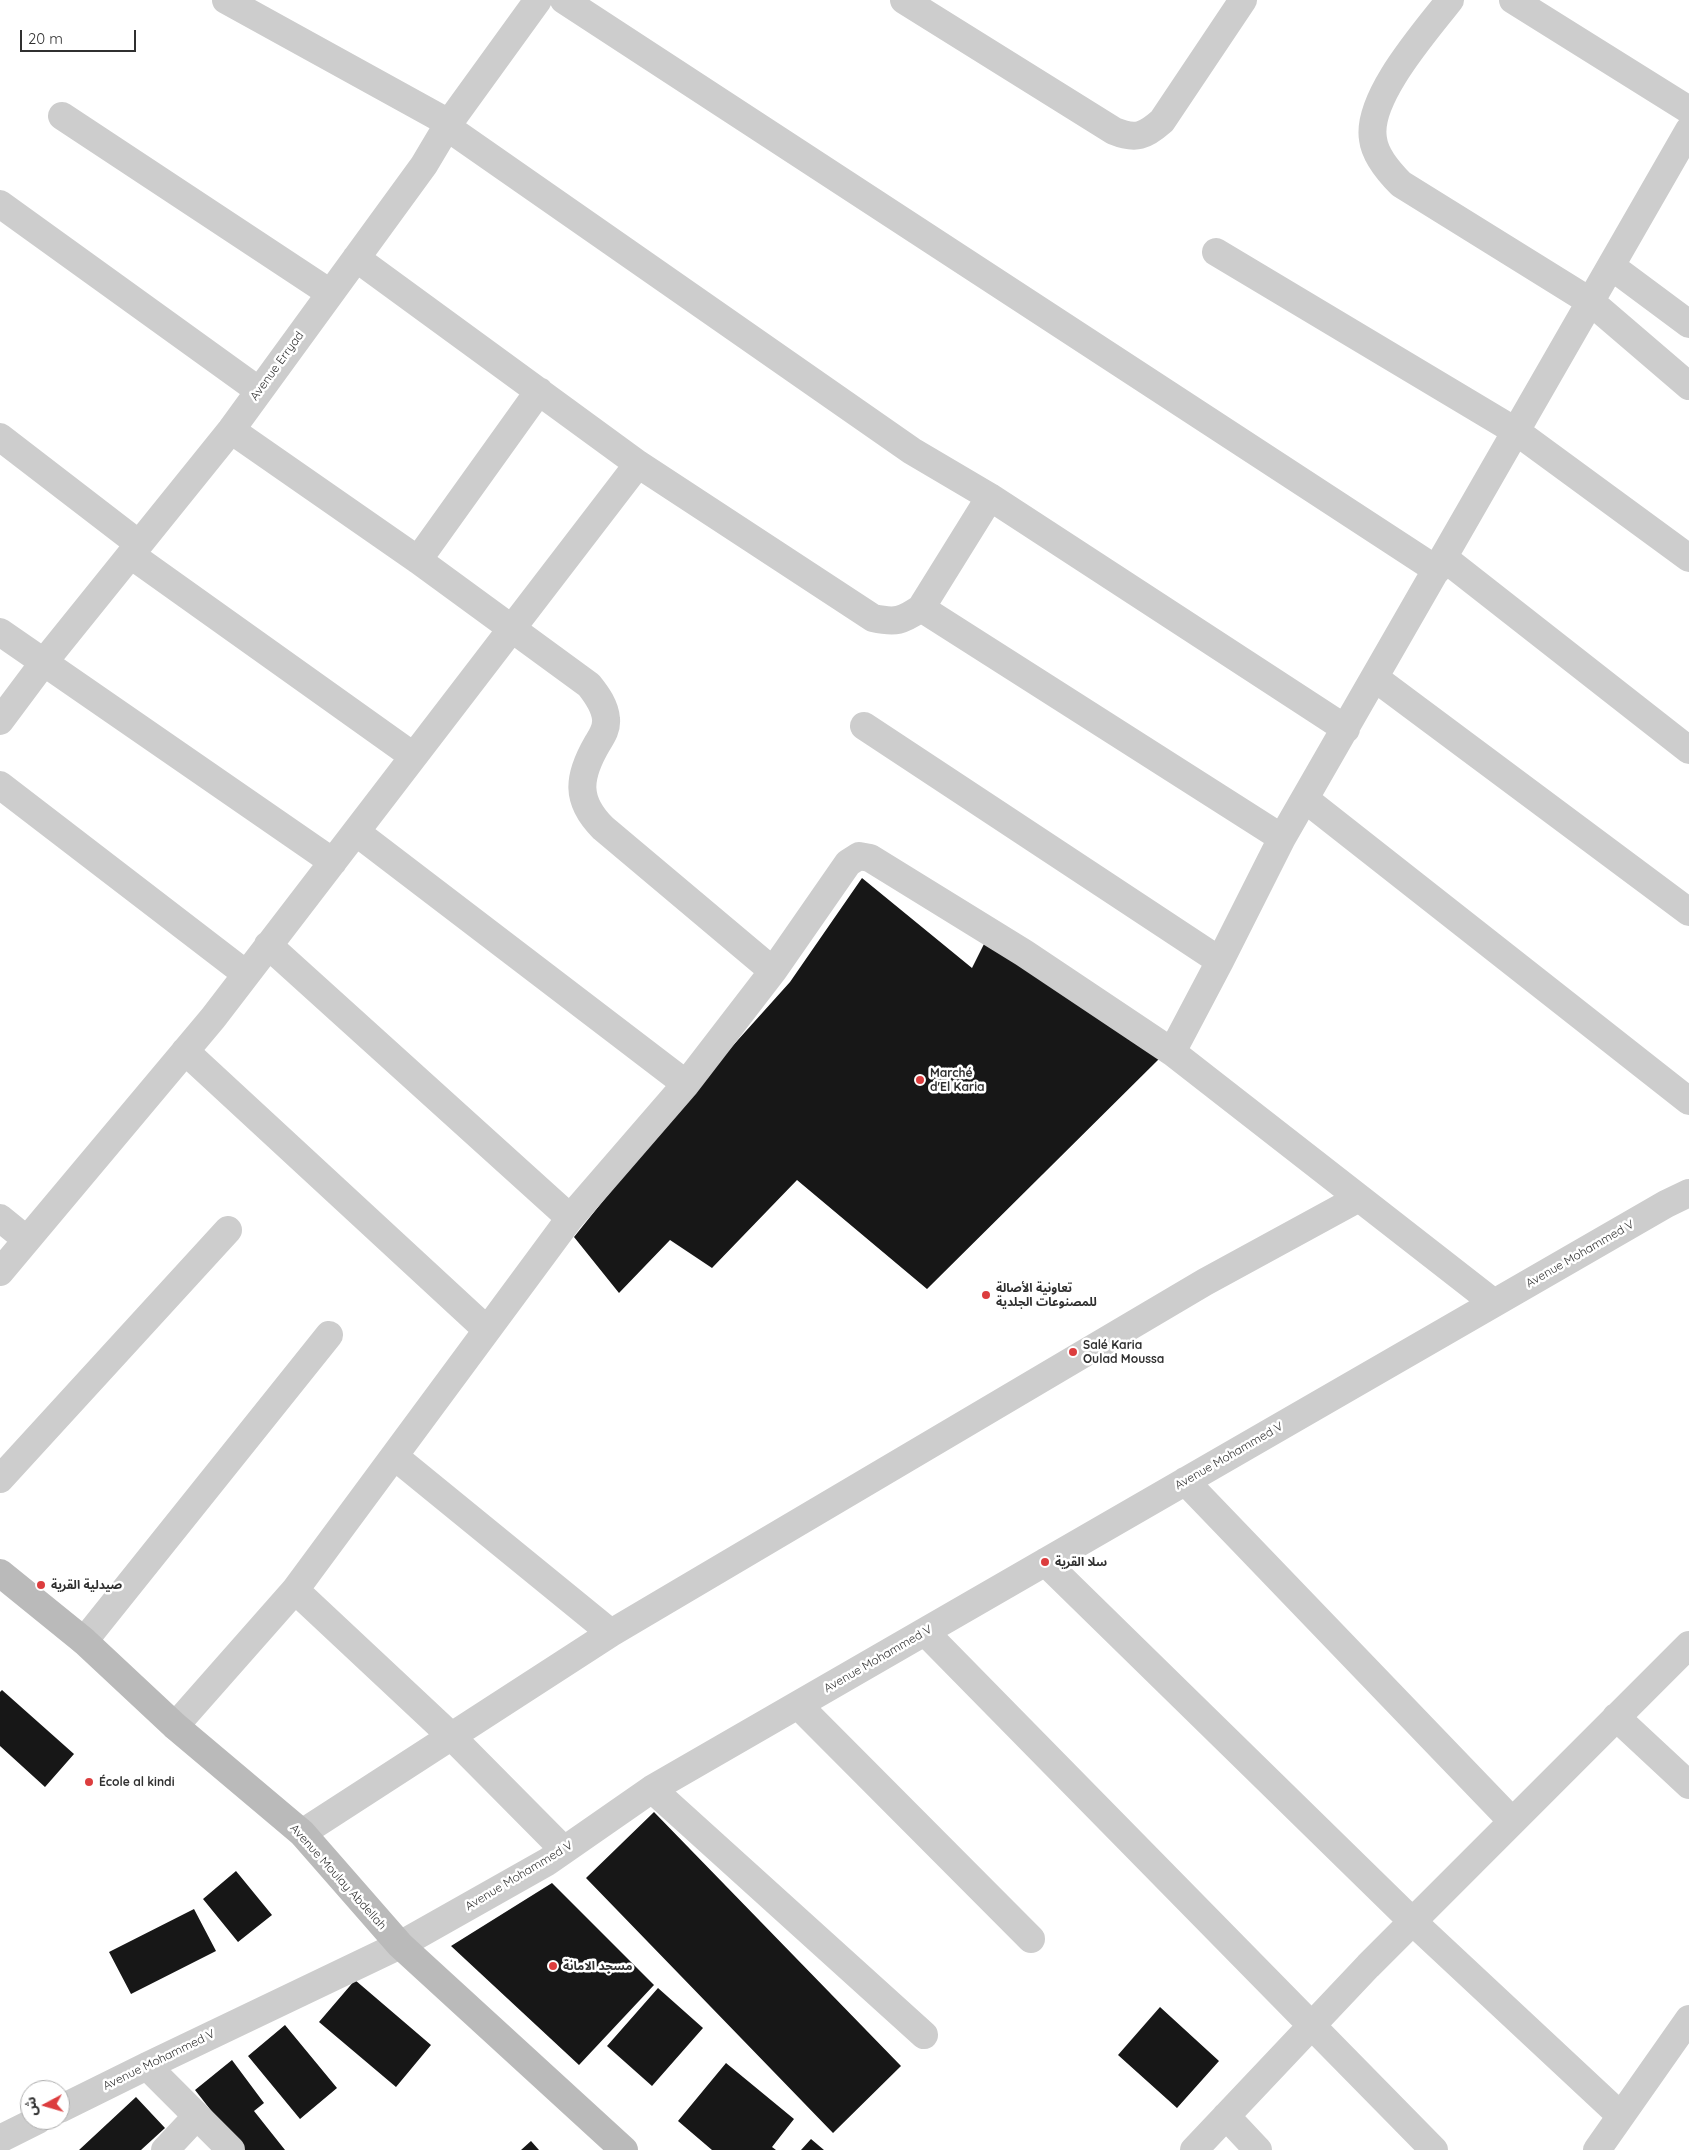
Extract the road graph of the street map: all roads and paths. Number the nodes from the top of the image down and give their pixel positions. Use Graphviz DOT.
graph roads {
  1 [pos="226,0"];
  2 [pos="538,0"];
  3 [pos="564,0"];
  4 [pos="904,0"];
  5 [pos="1244,0"];
  6 [pos="1450,0"];
  7 [pos="1513,0"];
  8 [pos="1689,110"];
  9 [pos="62,116"];
  10 [pos="448,124"];
  11 [pos="1689,130"];
  12 [pos="0,204"];
  13 [pos="1216,252"];
  14 [pos="356,258"];
  15 [pos="1612,266"];
  16 [pos="330,293"];
  17 [pos="1591,302"];
  18 [pos="1689,324"];
  19 [pos="1689,386"];
  20 [pos="258,390"];
  21 [pos="539,391"];
  22 [pos="231,430"];
  23 [pos="1516,432"];
  24 [pos="0,437"];
  25 [pos="638,464"];
  26 [pos="990,497"];
  27 [pos="136,550"];
  28 [pos="1689,558"];
  29 [pos="418,560"];
  30 [pos="1441,564"];
  31 [pos="921,608"];
  32 [pos="511,628"];
  33 [pos="0,632"];
  34 [pos="44,662"];
  35 [pos="1375,678"];
  36 [pos="0,721"];
  37 [pos="864,726"];
  38 [pos="1346,729"];
  39 [pos="1689,750"];
  40 [pos="413,756"];
  41 [pos="0,785"];
  42 [pos="1305,799"];
  43 [pos="356,832"];
  44 [pos="1282,838"];
  45 [pos="333,862"];
  46 [pos="1689,912"];
  47 [pos="268,945"];
  48 [pos="1220,961"];
  49 [pos="773,971"];
  50 [pos="246,974"];
  51 [pos="185,1051"];
  52 [pos="1172,1052"];
  53 [pos="686,1084"];
  54 [pos="1689,1101"];
  55 [pos="1689,1193"];
  56 [pos="1359,1198"];
  57 [pos="0,1218"];
  58 [pos="570,1218"];
  59 [pos="228,1230"];
  60 [pos="27,1240"];
  61 [pos="0,1272"];
  62 [pos="1494,1303"];
  63 [pos="487,1330"];
  64 [pos="329,1335"];
  65 [pos="394,1456"];
  66 [pos="0,1479"];
  67 [pos="1185,1481"];
  68 [pos="1045,1562"];
  69 [pos="0,1573"];
  70 [pos="295,1590"];
  71 [pos="925,1632"];
  72 [pos="611,1633"];
  73 [pos="84,1641"];
  74 [pos="1689,1644"];
  75 [pos="798,1705"];
  76 [pos="1616,1717"];
  77 [pos="175,1726"];
  78 [pos="451,1736"];
  79 [pos="1689,1785"];
  80 [pos="652,1789"];
  81 [pos="1512,1821"];
  82 [pos="302,1834"];
  83 [pos="564,1850"];
  84 [pos="1412,1921"];
  85 [pos="1031,1939"];
  86 [pos="400,1945"];
  87 [pos="1689,2020"];
  88 [pos="1312,2024"];
  89 [pos="924,2035"];
  90 [pos="147,2066"];
  91 [pos="70,2104"];
  92 [pos="1226,2116"];
  93 [pos="1621,2116"];
  94 [pos="196,2117"];
  95 [pos="20,2129"];
  96 [pos="0,2139"];
  97 [pos="165,2150"];
  98 [pos="231,2150"];
  99 [pos="624,2150"];
  100 [pos="1194,2150"];
  101 [pos="1258,2150"];
  102 [pos="1434,2150"];
  103 [pos="1597,2150"];
  1 -- 10 [label="street"];
  2 -- 10 [label="street, Avenue Erryad"];
  3 -- 30 [label="street"];
  4 -- 5 [label="street"];
  6 -- 17 [label="street"];
  7 -- 8 [label="street"];
  9 -- 16 [label="street"];
  10 -- 14 [label="street, Avenue Erryad"];
  10 -- 26 [label="street"];
  11 -- 15 [label="street"];
  12 -- 20 [label="street"];
  13 -- 23 [label="street"];
  14 -- 16 [label="street, Avenue Erryad"];
  14 -- 21 [label="street"];
  15 -- 17 [label="street"];
  15 -- 18 [label="street"];
  16 -- 20 [label="street, Avenue Erryad"];
  17 -- 19 [label="street"];
  17 -- 23 [label="street"];
  20 -- 22 [label="street, Avenue Erryad"];
  21 -- 25 [label="street"];
  21 -- 29 [label="street"];
  22 -- 27 [label="street, Avenue Erryad"];
  22 -- 29 [label="street"];
  23 -- 28 [label="street"];
  23 -- 30 [label="street"];
  24 -- 27 [label="street"];
  25 -- 31 [label="street"];
  25 -- 32 [label="street"];
  26 -- 31 [label="street"];
  26 -- 38 [label="street"];
  27 -- 34 [label="street, Avenue Erryad"];
  27 -- 40 [label="street"];
  29 -- 32 [label="street"];
  30 -- 35 [label="street"];
  30 -- 39 [label="street"];
  31 -- 44 [label="street"];
  32 -- 40 [label="street"];
  32 -- 49 [label="street"];
  33 -- 34 [label="street"];
  34 -- 36 [label="street, Avenue Erryad"];
  34 -- 45 [label="street"];
  35 -- 38 [label="street"];
  35 -- 46 [label="street"];
  37 -- 48 [label="street"];
  38 -- 42 [label="street"];
  40 -- 43 [label="street"];
  41 -- 50 [label="street"];
  42 -- 44 [label="street"];
  42 -- 54 [label="street"];
  43 -- 45 [label="street"];
  43 -- 53 [label="street"];
  44 -- 48 [label="street"];
  45 -- 47 [label="street"];
  47 -- 50 [label="street"];
  47 -- 58 [label="street"];
  48 -- 52 [label="street"];
  49 -- 52 [label="street"];
  49 -- 53 [label="street"];
  50 -- 51 [label="street"];
  51 -- 60 [label="street"];
  51 -- 63 [label="street"];
  52 -- 56 [label="street"];
  53 -- 58 [label="street"];
  55 -- 62 [label="street, Avenue Mohammed V"];
  56 -- 62 [label="street"];
  56 -- 72 [label="street"];
  57 -- 60 [label="street"];
  58 -- 63 [label="street"];
  59 -- 66 [label="street"];
  60 -- 61 [label="street"];
  62 -- 67 [label="street, Avenue Mohammed V"];
  63 -- 65 [label="street"];
  64 -- 73 [label="street"];
  65 -- 70 [label="street"];
  65 -- 72 [label="street"];
  67 -- 68 [label="street, Avenue Mohammed V"];
  67 -- 81 [label="street"];
  68 -- 71 [label="street, Avenue Mohammed V"];
  68 -- 84 [label="street"];
  69 -- 73 [label="street, Avenue Moulay Abdellah"];
  70 -- 77 [label="street"];
  70 -- 78 [label="street"];
  71 -- 75 [label="street, Avenue Mohammed V"];
  71 -- 88 [label="street"];
  72 -- 78 [label="street"];
  73 -- 77 [label="street, Avenue Moulay Abdellah"];
  74 -- 76 [label="street"];
  75 -- 80 [label="street, Avenue Mohammed V"];
  75 -- 85 [label="street"];
  76 -- 79 [label="street"];
  76 -- 81 [label="street"];
  77 -- 82 [label="street, Avenue Moulay Abdellah"];
  78 -- 82 [label="street"];
  78 -- 83 [label="street"];
  80 -- 83 [label="street, Avenue Mohammed V"];
  80 -- 89 [label="street"];
  81 -- 84 [label="street"];
  82 -- 86 [label="street, Avenue Moulay Abdellah"];
  83 -- 86 [label="street, Avenue Mohammed V"];
  84 -- 88 [label="street"];
  84 -- 93 [label="street"];
  86 -- 90 [label="street, Avenue Mohammed V"];
  86 -- 99 [label="street, Avenue Moulay Abdellah"];
  87 -- 93 [label="street"];
  88 -- 92 [label="street"];
  88 -- 102 [label="street"];
  90 -- 91 [label="street, Avenue Mohammed V"];
  90 -- 94 [label="street"];
  92 -- 100 [label="street"];
  92 -- 101 [label="street"];
  93 -- 103 [label="street"];
  94 -- 97 [label="street"];
  94 -- 98 [label="street"];
  95 -- 96 [label="street"];
}
